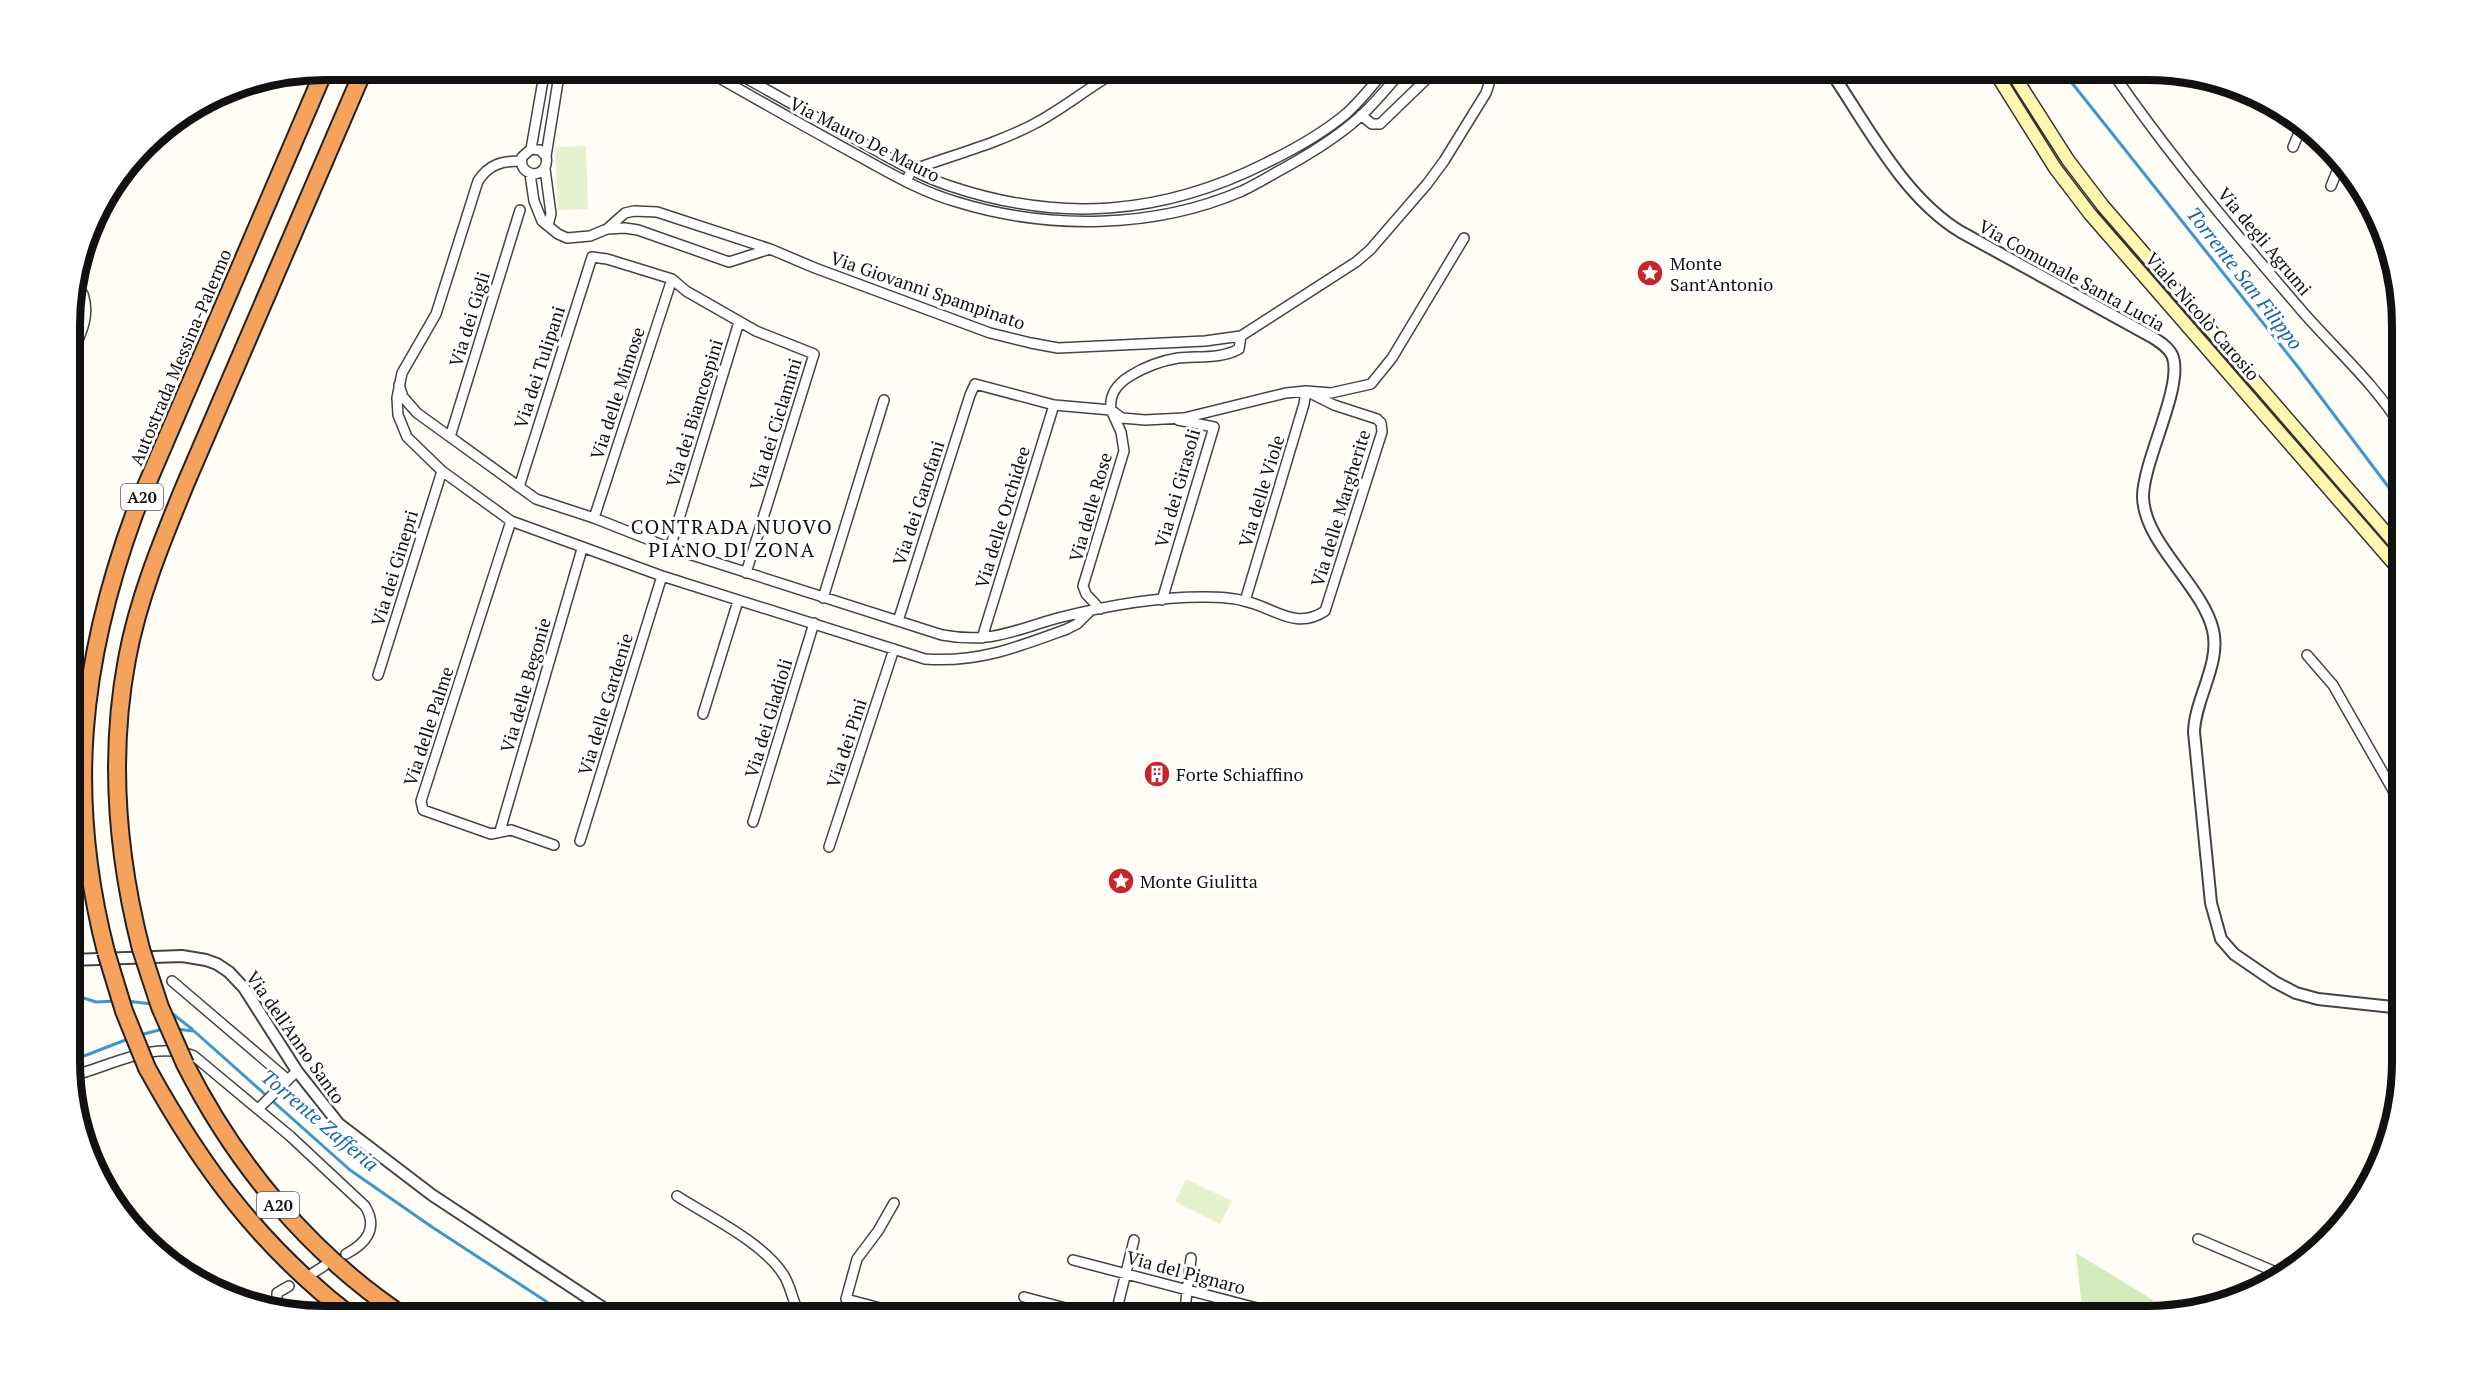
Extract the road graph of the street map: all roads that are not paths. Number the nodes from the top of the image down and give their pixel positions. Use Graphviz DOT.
graph roads {
  1 [pos="320,80"];
  2 [pos="359,80"];
  3 [pos="543,80"];
  4 [pos="558,80"];
  5 [pos="723,80"];
  6 [pos="750,80"];
  7 [pos="1103,80"];
  8 [pos="1376,80"];
  9 [pos="1394,80"];
  10 [pos="1426,80"];
  11 [pos="1489,80"];
  12 [pos="1837,80"];
  13 [pos="2000,80"];
  14 [pos="2017,80"];
  15 [pos="2118,80"];
  16 [pos="1361,115"];
  17 [pos="2299,132"];
  18 [pos="2293,147"];
  19 [pos="531,149"];
  20 [pos="546,156"];
  21 [pos="521,161"];
  22 [pos="544,169"];
  23 [pos="912,170"];
  24 [pos="2337,170"];
  25 [pos="530,174"];
  26 [pos="906,181"];
  27 [pos="2331,186"];
  28 [pos="520,210"];
  29 [pos="548,225"];
  30 [pos="607,229"];
  31 [pos="1464,238"];
  32 [pos="771,249"];
  33 [pos="672,279"];
  34 [pos="82,293"];
  35 [pos="739,322"];
  36 [pos="80,336"];
  37 [pos="1240,336"];
  38 [pos="399,385"];
  39 [pos="1306,391"];
  40 [pos="884,400"];
  41 [pos="1054,405"];
  42 [pos="1111,410"];
  43 [pos="2392,413"];
  44 [pos="1169,418"];
  45 [pos="450,437"];
  46 [pos="442,471"];
  47 [pos="519,487"];
  48 [pos="594,518"];
  49 [pos="511,521"];
  50 [pos="2392,539"];
  51 [pos="670,548"];
  52 [pos="582,549"];
  53 [pos="2392,561"];
  54 [pos="746,573"];
  55 [pos="662,576"];
  56 [pos="823,598"];
  57 [pos="1162,600"];
  58 [pos="738,601"];
  59 [pos="1245,601"];
  60 [pos="1095,610"];
  61 [pos="898,621"];
  62 [pos="814,623"];
  63 [pos="982,638"];
  64 [pos="894,649"];
  65 [pos="2307,655"];
  66 [pos="378,675"];
  67 [pos="703,714"];
  68 [pos="2392,788"];
  69 [pos="753,822"];
  70 [pos="500,831"];
  71 [pos="580,841"];
  72 [pos="554,845"];
  73 [pos="830,847"];
  74 [pos="80,960"];
  75 [pos="172,981"];
  76 [pos="2392,1007"];
  77 [pos="297,1071"];
  78 [pos="80,1073"];
  79 [pos="287,1081"];
  80 [pos="260,1107"];
  81 [pos="677,1196"];
  82 [pos="894,1203"];
  83 [pos="2198,1239"];
  84 [pos="1134,1240"];
  85 [pos="346,1254"];
  86 [pos="1191,1258"];
  87 [pos="1073,1260"];
  88 [pos="324,1266"];
  89 [pos="2274,1272"];
  90 [pos="313,1273"];
  91 [pos="1126,1273"];
  92 [pos="289,1286"];
  93 [pos="1187,1289"];
  94 [pos="1024,1298"];
  95 [pos="277,1302"];
  96 [pos="339,1306"];
  97 [pos="391,1306"];
  98 [pos="600,1306"];
  99 [pos="795,1306"];
  100 [pos="872,1306"];
  101 [pos="1056,1306"];
  102 [pos="1118,1306"];
  103 [pos="1185,1306"];
  104 [pos="1250,1306"];
  1 -- 96 [label="highway, Autostrada Messina-Palermo / A20, bridge"];
  2 -- 97 [label="highway, A20, bridge"];
  3 -- 19 [label="street"];
  4 -- 20 [label="street"];
  5 -- 26 [label="street, Via Mauro De Mauro"];
  6 -- 23 [label="street, Via Mauro De Mauro"];
  7 -- 23 [label="street"];
  8 -- 23 [label="street, Via Mauro De Mauro"];
  9 -- 16 [label="street, Via Mauro De Mauro"];
  10 -- 16 [label="street"];
  11 -- 37 [label="street, Via Giovanni Spampinato"];
  12 -- 76 [label="street, Via Comunale Santa Lucia"];
  13 -- 53 [label="main road, Viale Nicolò Carosio"];
  14 -- 50 [label="main road, Viale Nicolò Carosio"];
  15 -- 43 [label="street, Via degli Agrumi"];
  16 -- 26 [label="street, Via Mauro De Mauro"];
  17 -- 18 [label="street"];
  19 -- 20 [label="street"];
  19 -- 21 [label="street"];
  20 -- 22 [label="street"];
  21 -- 25 [label="street"];
  21 -- 38 [label="street"];
  22 -- 25 [label="street"];
  22 -- 29 [label="street"];
  23 -- 26 [label="street"];
  24 -- 27 [label="street"];
  25 -- 29 [label="street"];
  28 -- 45 [label="street, Via dei Gigli"];
  29 -- 30 [label="street, Via Giovanni Spampinato"];
  30 -- 32 [label="street, Via Giovanni Spampinato"];
  30 -- 32 [label="street, Via Giovanni Spampinato"];
  31 -- 39 [label="street"];
  32 -- 37 [label="street, Via Giovanni Spampinato"];
  33 -- 35 [label="street"];
  33 -- 47 [label="street, Via dei Tulipani"];
  33 -- 48 [label="street, Via delle Mimose"];
  34 -- 36 [label="street"];
  35 -- 51 [label="street, Via dei Biancospini"];
  35 -- 54 [label="street, Via dei Ciclamini"];
  37 -- 42 [label="street"];
  38 -- 45 [label="street"];
  38 -- 46 [label="street"];
  39 -- 44 [label="street"];
  39 -- 59 [label="street, Via delle Viole"];
  39 -- 59 [label="street, Via delle Margherite"];
  40 -- 56 [label="street"];
  41 -- 42 [label="street"];
  41 -- 61 [label="street, Via dei Garofani"];
  41 -- 63 [label="street, Via delle Orchidee"];
  42 -- 44 [label="street"];
  42 -- 60 [label="street, Via delle Rose"];
  44 -- 57 [label="street, Via dei Girasoli"];
  45 -- 47 [label="street"];
  46 -- 49 [label="street"];
  46 -- 66 [label="street, Via dei Ginepri"];
  47 -- 48 [label="street"];
  48 -- 51 [label="street"];
  49 -- 52 [label="street"];
  49 -- 70 [label="street, Via delle Palme"];
  51 -- 54 [label="street"];
  52 -- 55 [label="street"];
  52 -- 70 [label="street, Via delle Begonie"];
  54 -- 56 [label="street"];
  55 -- 58 [label="street"];
  55 -- 71 [label="street, Via delle Gardenie"];
  56 -- 61 [label="street"];
  57 -- 59 [label="street"];
  57 -- 60 [label="street"];
  58 -- 62 [label="street"];
  58 -- 67 [label="street"];
  60 -- 63 [label="street"];
  60 -- 64 [label="street"];
  61 -- 63 [label="street"];
  62 -- 64 [label="street"];
  62 -- 69 [label="street, Via dei Gladioli"];
  64 -- 73 [label="street, Via dei Pini"];
  65 -- 68 [label="street"];
  70 -- 72 [label="street, Via delle Palme"];
  74 -- 77 [label="street, Via dell'Anno Santo"];
  75 -- 79 [label="street"];
  77 -- 79 [label="street"];
  77 -- 98 [label="street, Via dell'Anno Santo"];
  78 -- 80 [label="street"];
  79 -- 80 [label="street"];
  80 -- 85 [label="street"];
  81 -- 99 [label="street"];
  82 -- 100 [label="street"];
  83 -- 89 [label="street"];
  84 -- 91 [label="street"];
  86 -- 93 [label="street"];
  87 -- 91 [label="street, Via del Pignaro"];
  88 -- 90 [label="street"];
  91 -- 93 [label="street, Via del Pignaro"];
  91 -- 102 [label="street"];
  92 -- 95 [label="street"];
  93 -- 103 [label="street"];
  93 -- 104 [label="street, Via del Pignaro"];
  94 -- 101 [label="street"];
}
